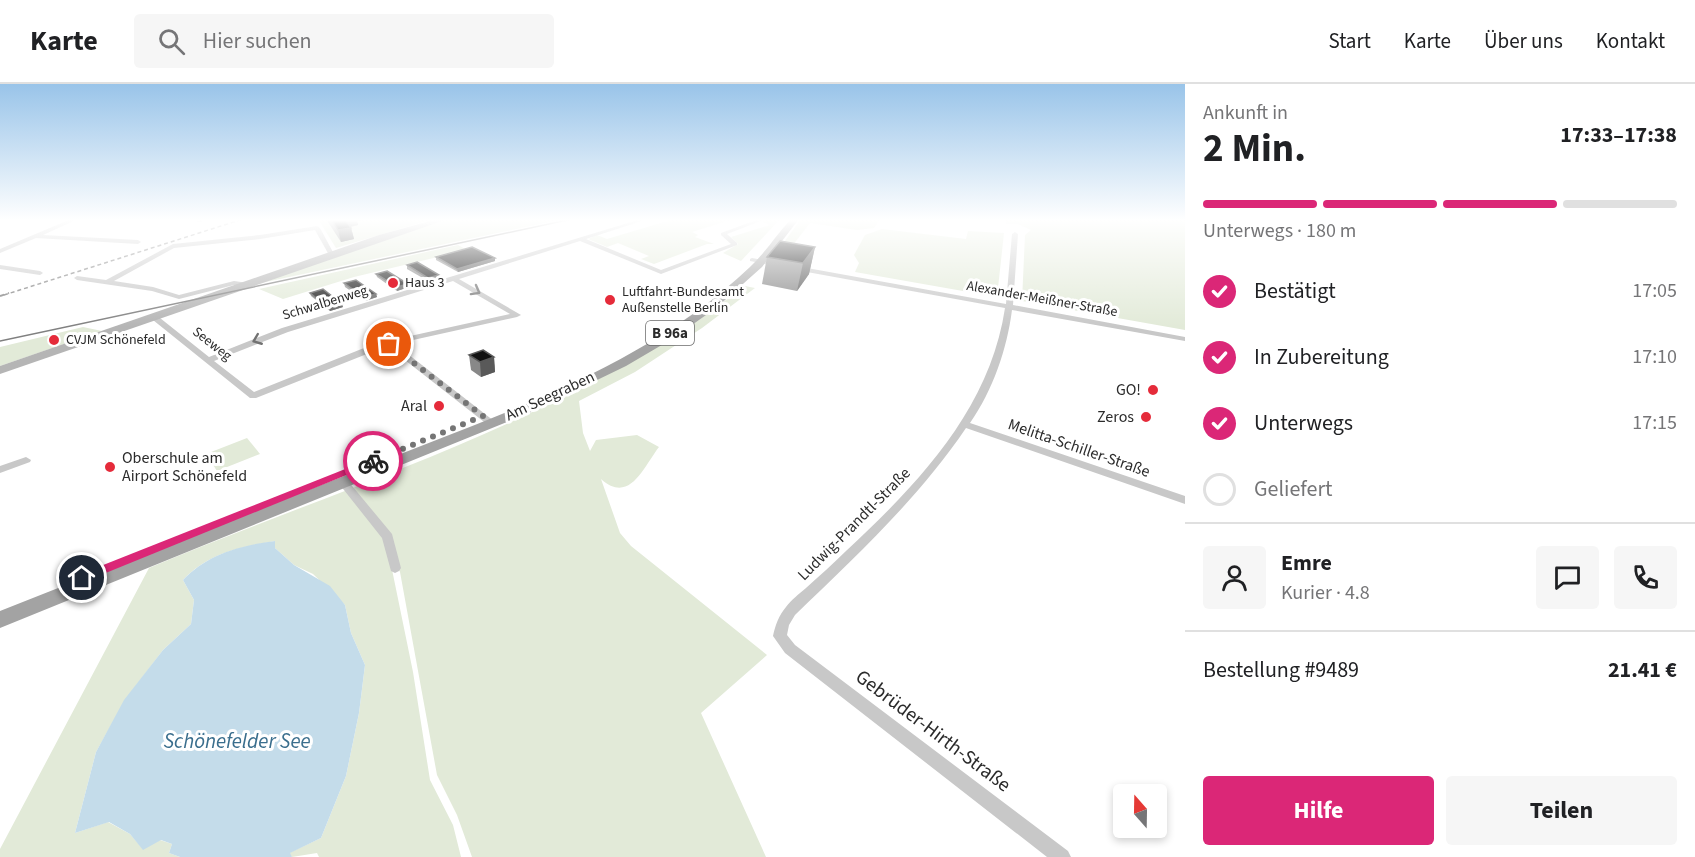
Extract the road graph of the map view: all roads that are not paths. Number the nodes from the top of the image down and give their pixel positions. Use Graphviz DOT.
graph roads {
  1 [pos="157,255"];
  2 [pos="328,255"];
  3 [pos="528,255"];
  4 [pos="620,255"];
  5 [pos="706,255"];
  6 [pos="761,255"];
  7 [pos="762,255"];
  8 [pos="1014,255"];
  9 [pos="758,259"];
  10 [pos="0,267"];
  11 [pos="40,273"];
  12 [pos="76,278"];
  13 [pos="453,278"];
  14 [pos="108,282"];
  15 [pos="246,284"];
  16 [pos="1010,305"];
  17 [pos="152,316"];
  18 [pos="1185,337"];
  19 [pos="389,344"];
  20 [pos="208,360"];
  21 [pos="0,370"];
  22 [pos="487,419"];
  23 [pos="963,424"];
  24 [pos="26,460"];
  25 [pos="0,470"];
  26 [pos="344,483"];
  27 [pos="1185,500"];
  28 [pos="395,568"];
  29 [pos="0,611"];
  30 [pos="0,620"];
  31 [pos="780,636"];
  32 [pos="1062,857"];
  1 -- 14 [label="street"];
  2 -- 15 [label="street"];
  3 -- 13 [label="street, Schwalbenweg"];
  4 -- 5 [label="street"];
  6 -- 9 [label="main road, Am Seegraben / B 96a"];
  7 -- 9 [label="main road, Am Seegraben / B 96a"];
  8 -- 16 [label="street, Ludwig-Prandtl-Straße"];
  9 -- 16 [label="street, Alexander-Meißner-Straße"];
  9 -- 22 [label="main road, Am Seegraben / B 96a"];
  10 -- 11 [label="street"];
  12 -- 14 [label="street"];
  13 -- 19 [label="street, one-way"];
  13 -- 20 [label="street, Schwalbenweg, one-way"];
  14 -- 15 [label="street"];
  15 -- 17 [label="street"];
  16 -- 18 [label="street, Alexander-Meißner-Straße"];
  16 -- 23 [label="street, Ludwig-Prandtl-Straße"];
  17 -- 20 [label="street, Seeweg"];
  17 -- 21 [label="street"];
  19 -- 20 [label="street, Seeweg"];
  19 -- 22 [label="street"];
  22 -- 26 [label="main road, Am Seegraben / B 96a"];
  22 -- 29 [label="main road, Am Seegraben / B 96a"];
  23 -- 27 [label="street, Melitta-Schiller-Straße"];
  23 -- 31 [label="street, Ludwig-Prandtl-Straße"];
  24 -- 25 [label="street"];
  26 -- 28 [label="street"];
  26 -- 30 [label="main road, Am Seegraben / B 96a"];
  31 -- 32 [label="street, Gebrüder-Hirth-Straße"];
}
